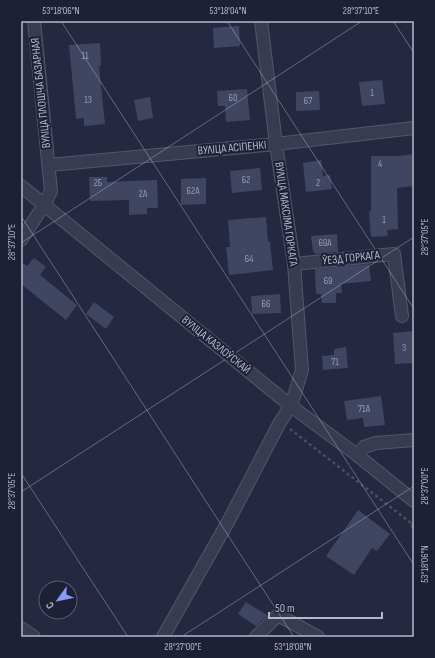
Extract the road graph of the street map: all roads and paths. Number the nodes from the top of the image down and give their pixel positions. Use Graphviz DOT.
graph roads {
  1 [pos="34,21"];
  2 [pos="261,21"];
  3 [pos="414,128"];
  4 [pos="276,144"];
  5 [pos="49,165"];
  6 [pos="21,186"];
  7 [pos="44,205"];
  8 [pos="21,240"];
  9 [pos="294,264"];
  10 [pos="402,316"];
  11 [pos="290,406"];
  12 [pos="280,422"];
  13 [pos="414,440"];
  14 [pos="356,455"];
  15 [pos="414,501"];
  16 [pos="412,524"];
  17 [pos="414,532"];
  18 [pos="21,628"];
  19 [pos="34,637"];
  20 [pos="163,637"];
  21 [pos="256,637"];
  22 [pos="318,637"];
  1 -- 5 [label="street, ВУЛІЦА ПЛОШЧА БАЗАРНАЯ"];
  2 -- 4 [label="street, ВУЛІЦА МАКСІМА ГОРКАГА"];
  3 -- 4 [label="street, ВУЛІЦА АСІПЕНКІ"];
  4 -- 5 [label="street, ВУЛІЦА АСІПЕНКІ"];
  4 -- 9 [label="street, ВУЛІЦА МАКСІМА ГОРКАГА"];
  5 -- 7 [label="street, ВУЛІЦА ПЛОШЧА БАЗАРНАЯ"];
  6 -- 7 [label="street, ВУЛІЦА КАЗЛОЎСКАЙ"];
  7 -- 8 [label="street, ВУЛІЦА ПЛОШЧА БАЗАРНАЯ"];
  7 -- 11 [label="street, ВУЛІЦА КАЗЛОЎСКАЙ"];
  9 -- 10 [label="street, ЎЕЗД ГОРКАГА"];
  9 -- 11 [label="street, ВУЛІЦА МАКСІМА ГОРКАГА"];
  11 -- 12 [label="street, ВУЛІЦА МАКСІМА ГОРКАГА"];
  11 -- 14 [label="street, ВУЛІЦА КАЗЛОЎСКАЙ"];
  12 -- 16 [label="path"];
  12 -- 20 [label="street, ВУЛІЦА МАКСІМА ГОРКАГА"];
  13 -- 14 [label="street"];
  14 -- 15 [label="street, ВУЛІЦА КАЗЛОЎСКАЙ"];
  16 -- 17 [label="path"];
  18 -- 19 [label="street"];
  21 -- 22 [label="street"];
}
